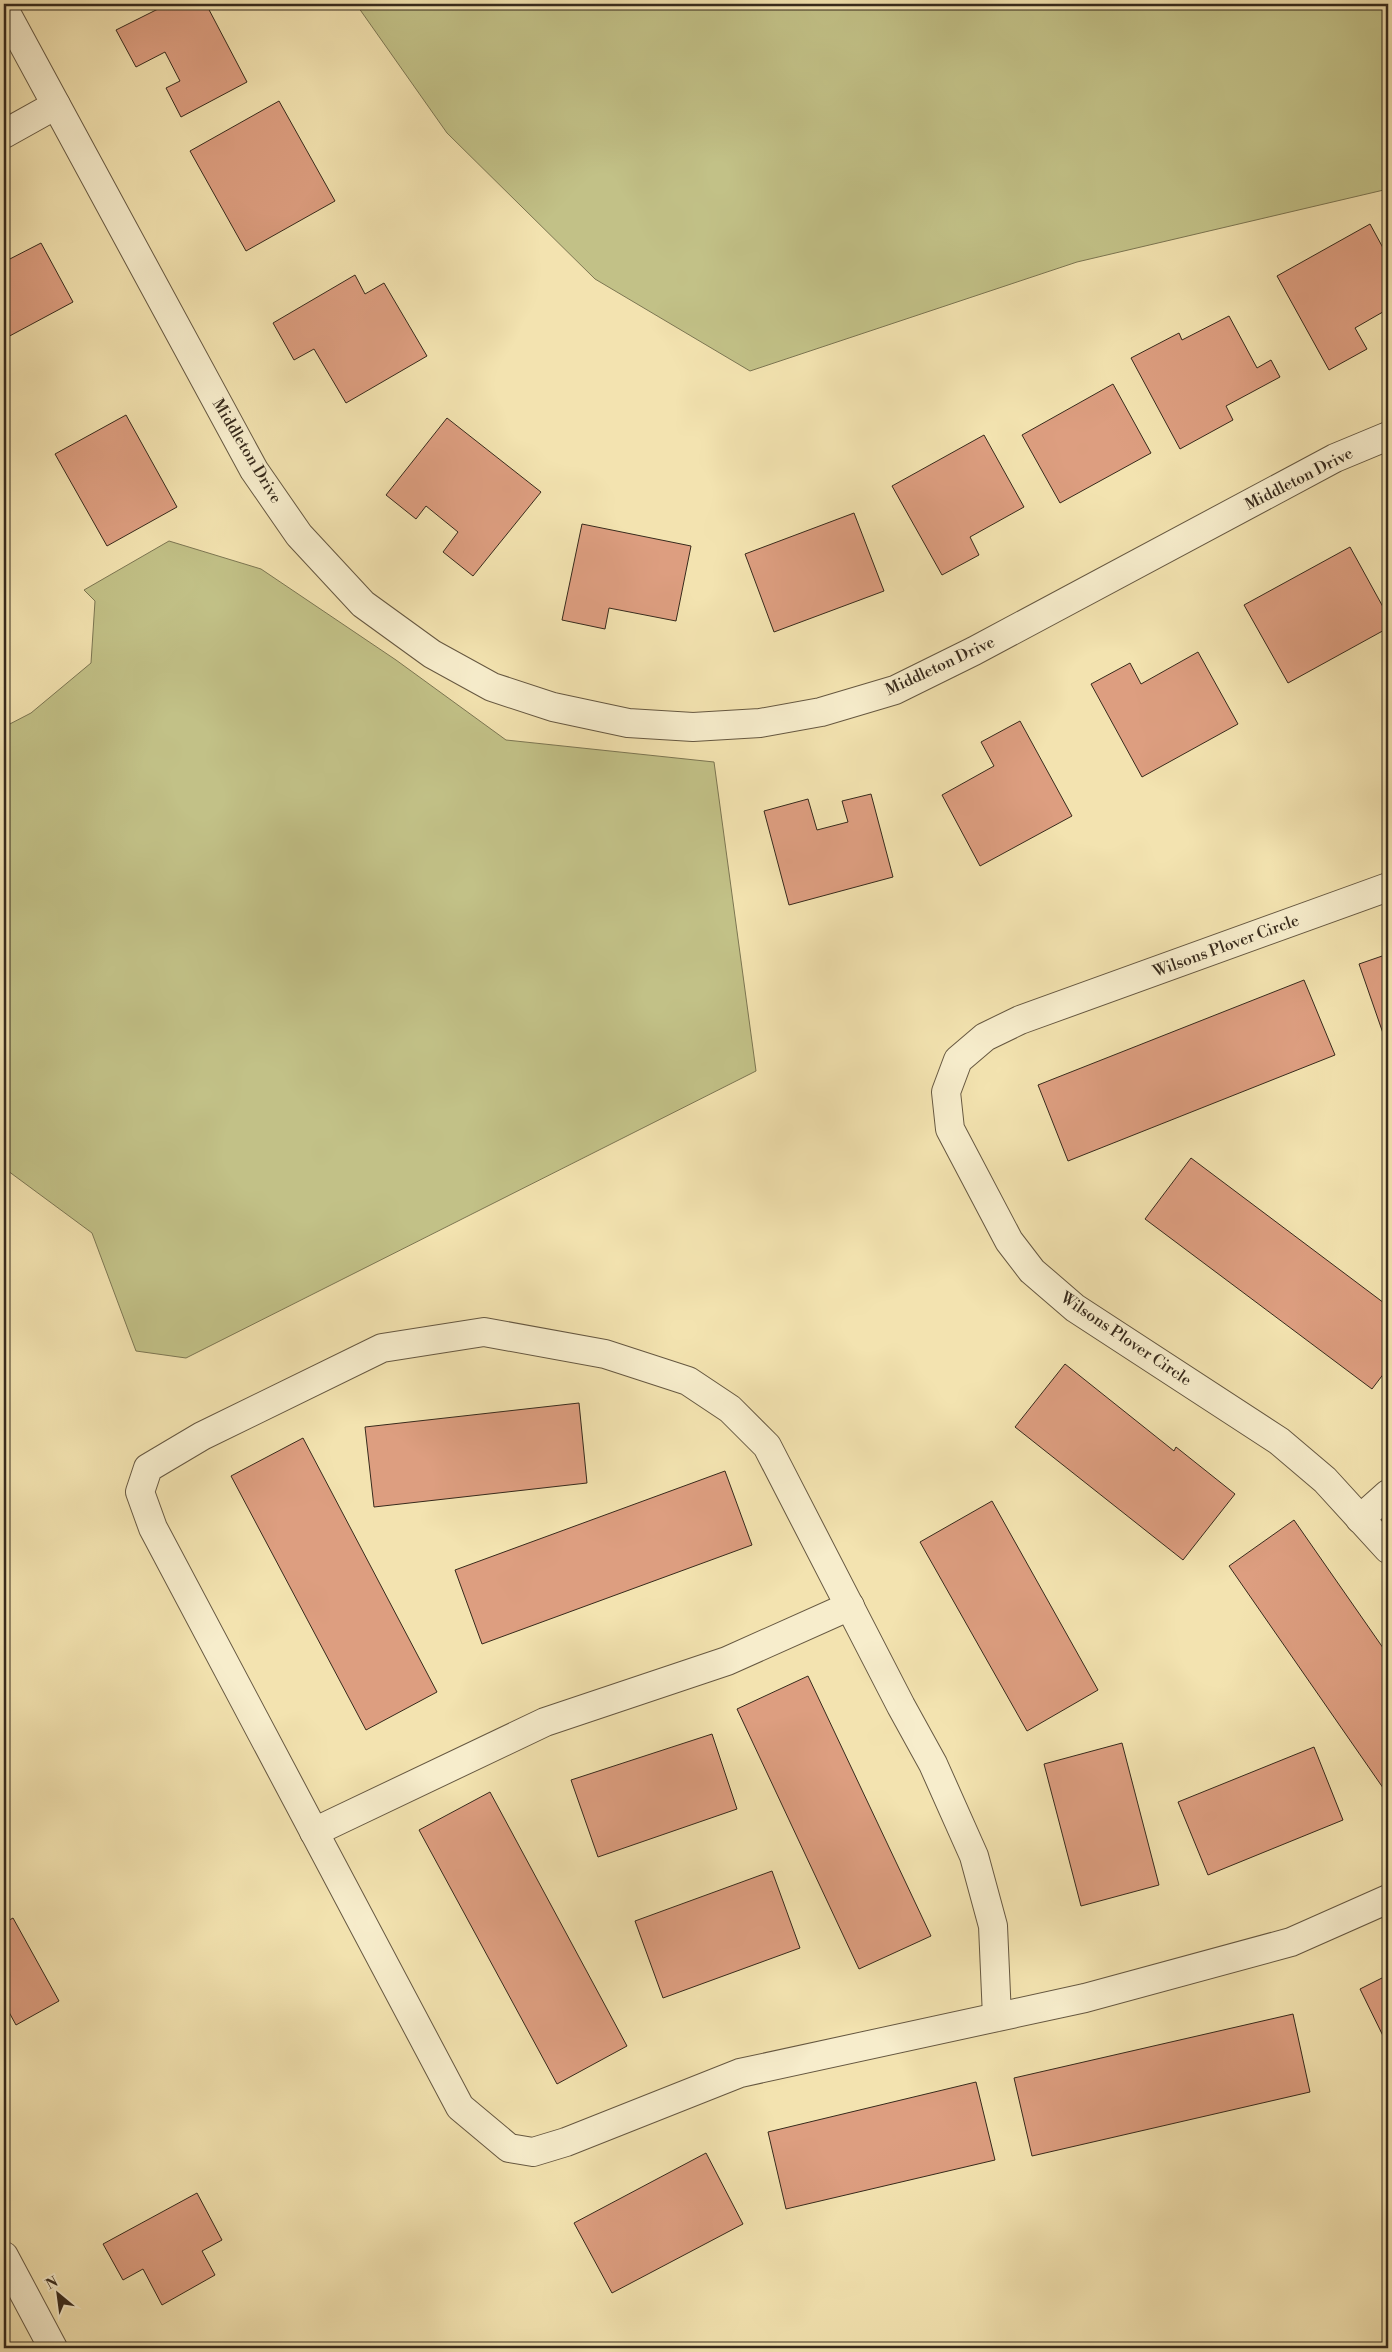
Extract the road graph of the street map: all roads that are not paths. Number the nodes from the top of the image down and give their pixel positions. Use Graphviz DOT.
graph roads {
  1 [pos="4,9"];
  2 [pos="56,106"];
  3 [pos="4,134"];
  4 [pos="1388,436"];
  5 [pos="1388,887"];
  6 [pos="1388,1494"];
  7 [pos="1360,1519"];
  8 [pos="1388,1549"];
  9 [pos="850,1606"];
  10 [pos="314,1832"];
  11 [pos="1388,1899"];
  12 [pos="997,2017"];
  13 [pos="4,2256"];
  14 [pos="53,2348"];
  1 -- 2 [label="street, Middleton Drive"];
  2 -- 3 [label="street"];
  2 -- 4 [label="street, Middleton Drive"];
  5 -- 7 [label="street, Wilsons Plover Circle"];
  6 -- 7 [label="street"];
  7 -- 8 [label="street, Wilsons Plover Circle"];
  9 -- 10 [label="street"];
  9 -- 10 [label="street"];
  9 -- 12 [label="street"];
  10 -- 12 [label="street"];
  11 -- 12 [label="street"];
  13 -- 14 [label="street"];
}
